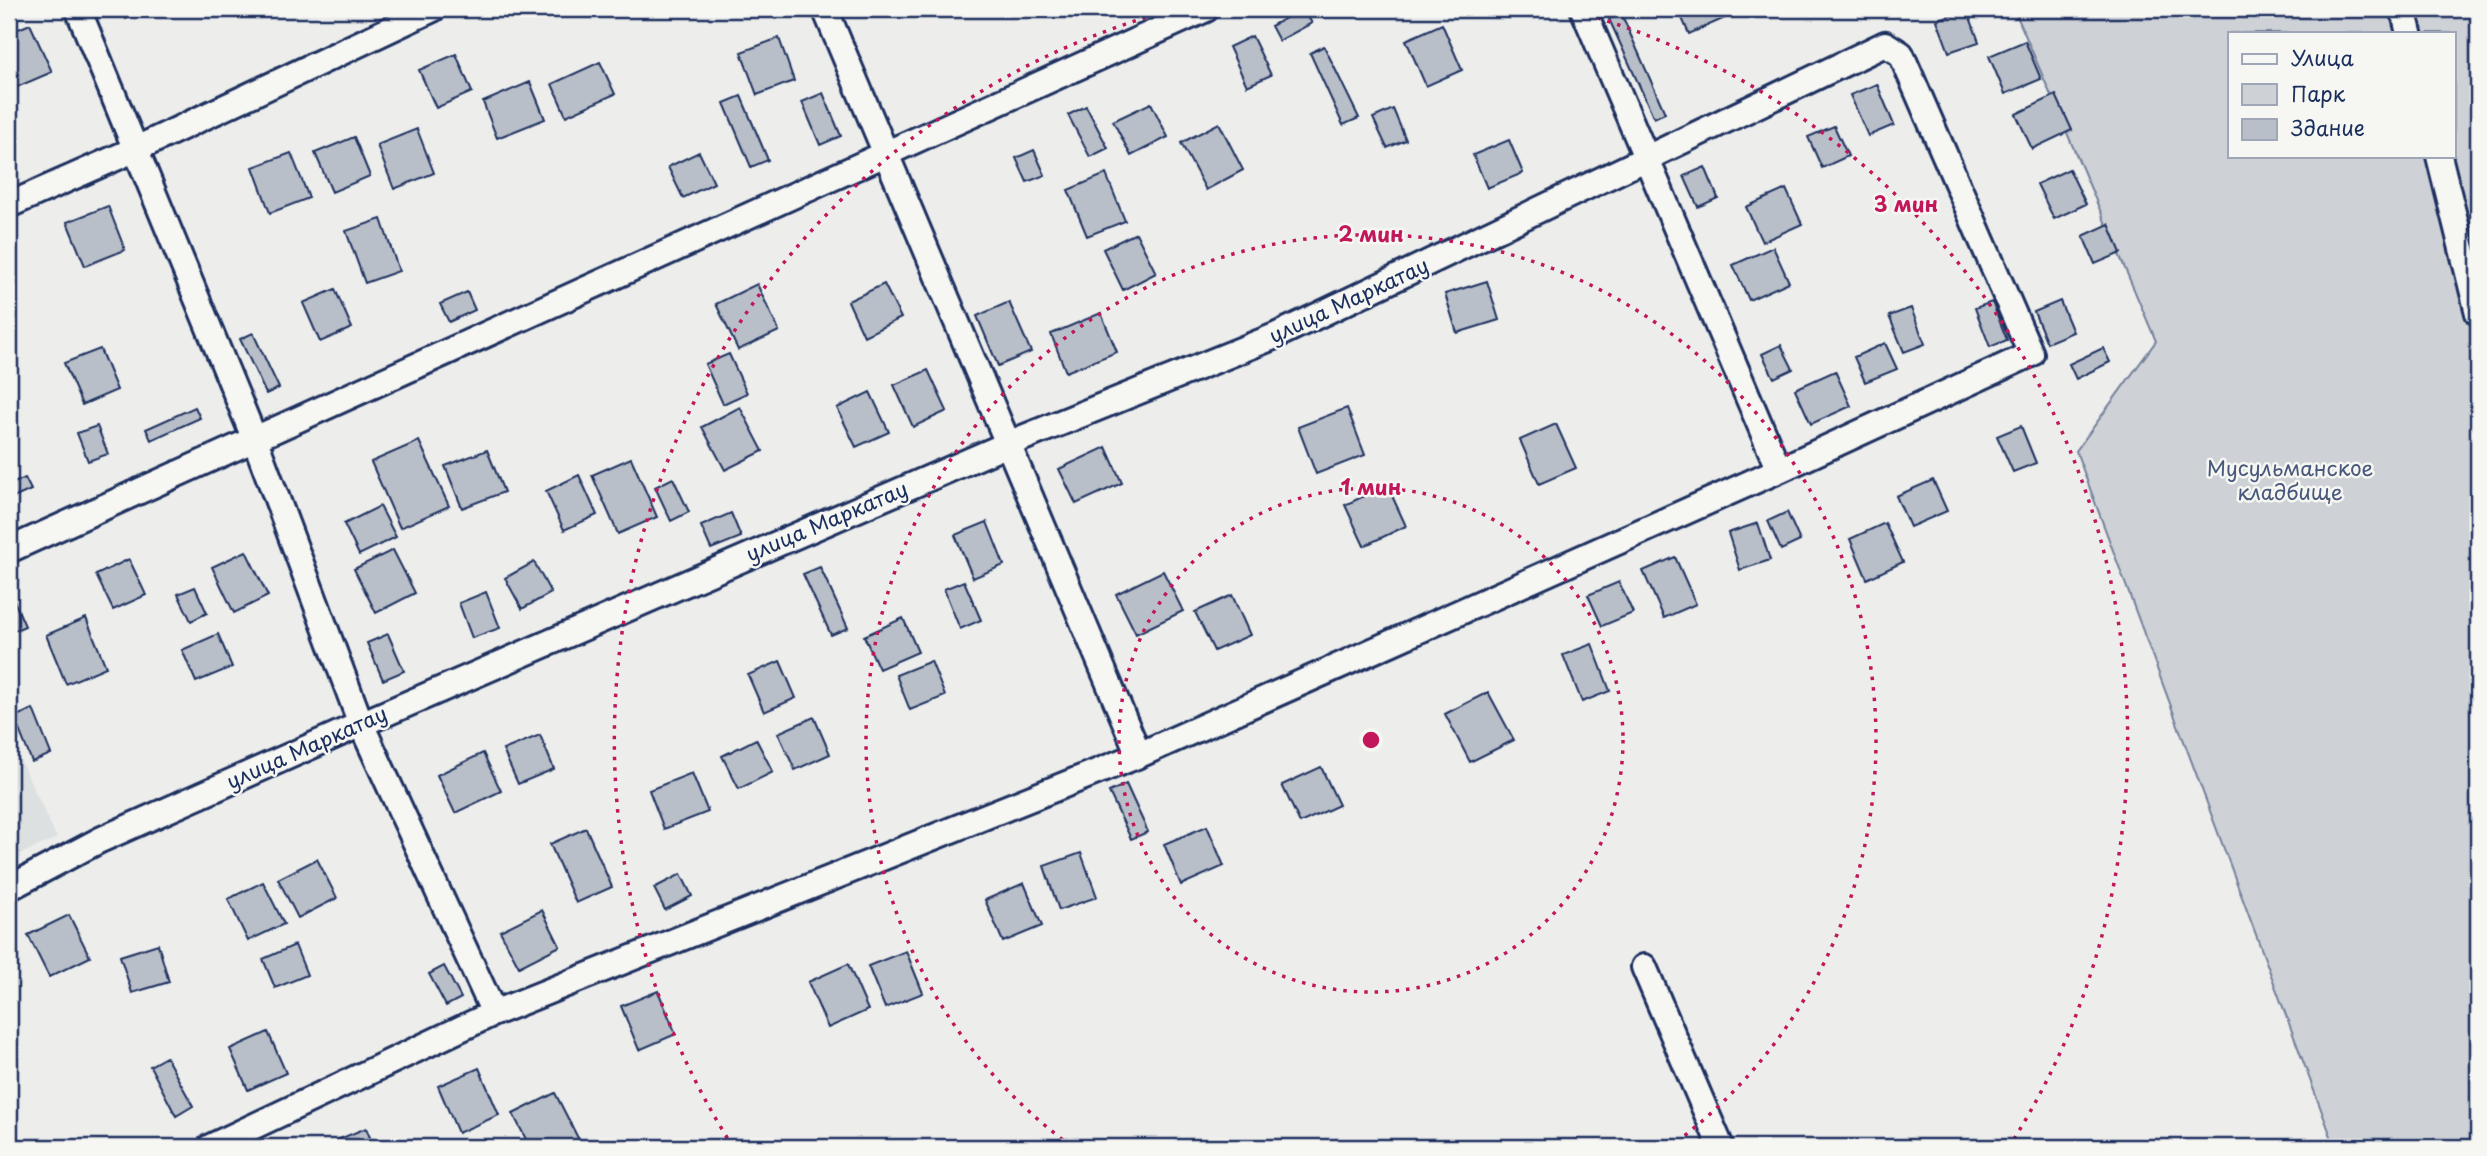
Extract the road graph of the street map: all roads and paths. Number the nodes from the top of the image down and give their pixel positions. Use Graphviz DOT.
graph roads {
  1 [pos="78,9"];
  2 [pos="433,9"];
  3 [pos="825,9"];
  4 [pos="1206,9"];
  5 [pos="1583,9"];
  6 [pos="2403,9"];
  7 [pos="2409,32"];
  8 [pos="136,149"];
  9 [pos="885,154"];
  10 [pos="1646,158"];
  11 [pos="2439,158"];
  12 [pos="9,205"];
  13 [pos="2478,313"];
  14 [pos="255,440"];
  15 [pos="1008,444"];
  16 [pos="1779,470"];
  17 [pos="9,550"];
  18 [pos="361,724"];
  19 [pos="1139,755"];
  20 [pos="9,888"];
  21 [pos="1644,967"];
  22 [pos="494,1013"];
  23 [pos="210,1147"];
  24 [pos="1721,1147"];
  1 -- 8 [label="street"];
  2 -- 8 [label="street"];
  3 -- 9 [label="street"];
  4 -- 9 [label="street"];
  5 -- 10 [label="street"];
  6 -- 7 [label="street"];
  8 -- 12 [label="street"];
  8 -- 14 [label="street"];
  9 -- 14 [label="street"];
  9 -- 15 [label="street"];
  10 -- 15 [label="street, улица Маркатау"];
  10 -- 16 [label="street"];
  10 -- 16 [label="street, улица Маркатау"];
  11 -- 13 [label="street"];
  14 -- 17 [label="street"];
  14 -- 18 [label="street"];
  15 -- 18 [label="street, улица Маркатау"];
  15 -- 19 [label="street"];
  16 -- 19 [label="street"];
  18 -- 20 [label="street, улица Маркатау"];
  18 -- 22 [label="street"];
  19 -- 22 [label="street"];
  21 -- 24 [label="street"];
  22 -- 23 [label="street"];
}
